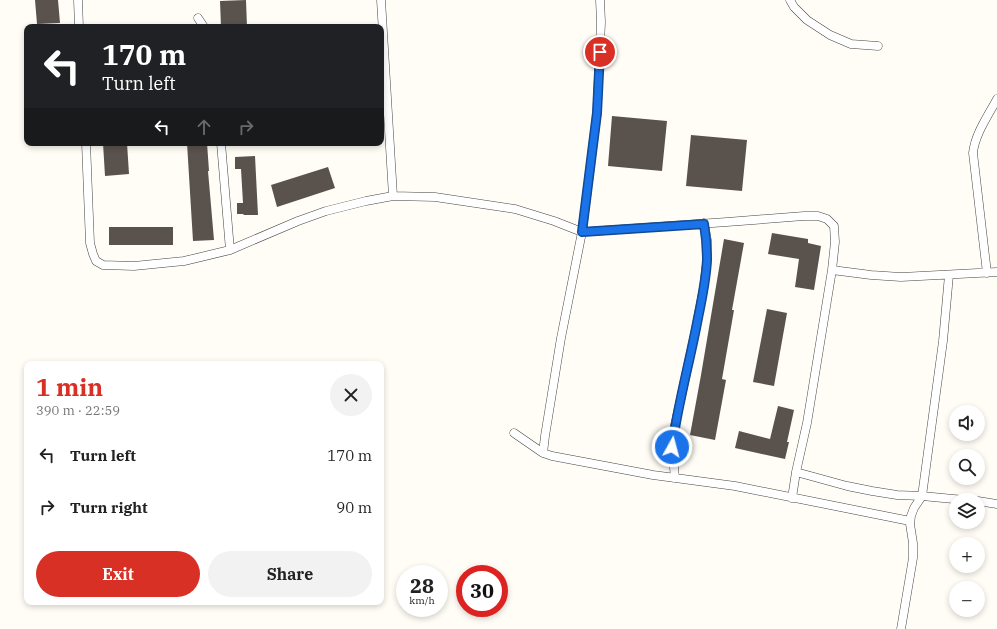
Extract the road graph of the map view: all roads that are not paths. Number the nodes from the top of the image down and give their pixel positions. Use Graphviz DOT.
graph roads {
  1 [pos="78,0"];
  2 [pos="381,0"];
  3 [pos="600,0"];
  4 [pos="790,0"];
  5 [pos="198,18"];
  6 [pos="79,24"];
  7 [pos="202,24"];
  8 [pos="382,24"];
  9 [pos="878,46"];
  10 [pos="384,49"];
  11 [pos="997,99"];
  12 [pos="86,146"];
  13 [pos="221,146"];
  14 [pos="393,196"];
  15 [pos="704,224"];
  16 [pos="582,232"];
  17 [pos="230,250"];
  18 [pos="832,270"];
  19 [pos="997,272"];
  20 [pos="987,273"];
  21 [pos="949,275"];
  22 [pos="514,433"];
  23 [pos="543,453"];
  24 [pos="796,472"];
  25 [pos="675,478"];
  26 [pos="922,496"];
  27 [pos="792,498"];
  28 [pos="949,499"];
  29 [pos="985,503"];
  30 [pos="997,504"];
  31 [pos="910,521"];
  32 [pos="901,629"];
  1 -- 6 [label="street"];
  2 -- 8 [label="street"];
  3 -- 16 [label="street"];
  4 -- 9 [label="street"];
  5 -- 7 [label="street"];
  10 -- 14 [label="street"];
  11 -- 20 [label="street"];
  12 -- 17 [label="street"];
  13 -- 17 [label="street"];
  14 -- 16 [label="street"];
  14 -- 17 [label="street"];
  15 -- 16 [label="street"];
  15 -- 18 [label="street"];
  15 -- 25 [label="street"];
  16 -- 23 [label="street"];
  18 -- 21 [label="street"];
  18 -- 24 [label="street"];
  19 -- 20 [label="street"];
  20 -- 21 [label="street"];
  21 -- 26 [label="street"];
  22 -- 23 [label="street"];
  23 -- 25 [label="street"];
  24 -- 26 [label="street"];
  24 -- 27 [label="street"];
  25 -- 27 [label="street"];
  26 -- 28 [label="street"];
  26 -- 31 [label="street"];
  27 -- 31 [label="street"];
  29 -- 30 [label="street"];
  31 -- 32 [label="street"];
}
